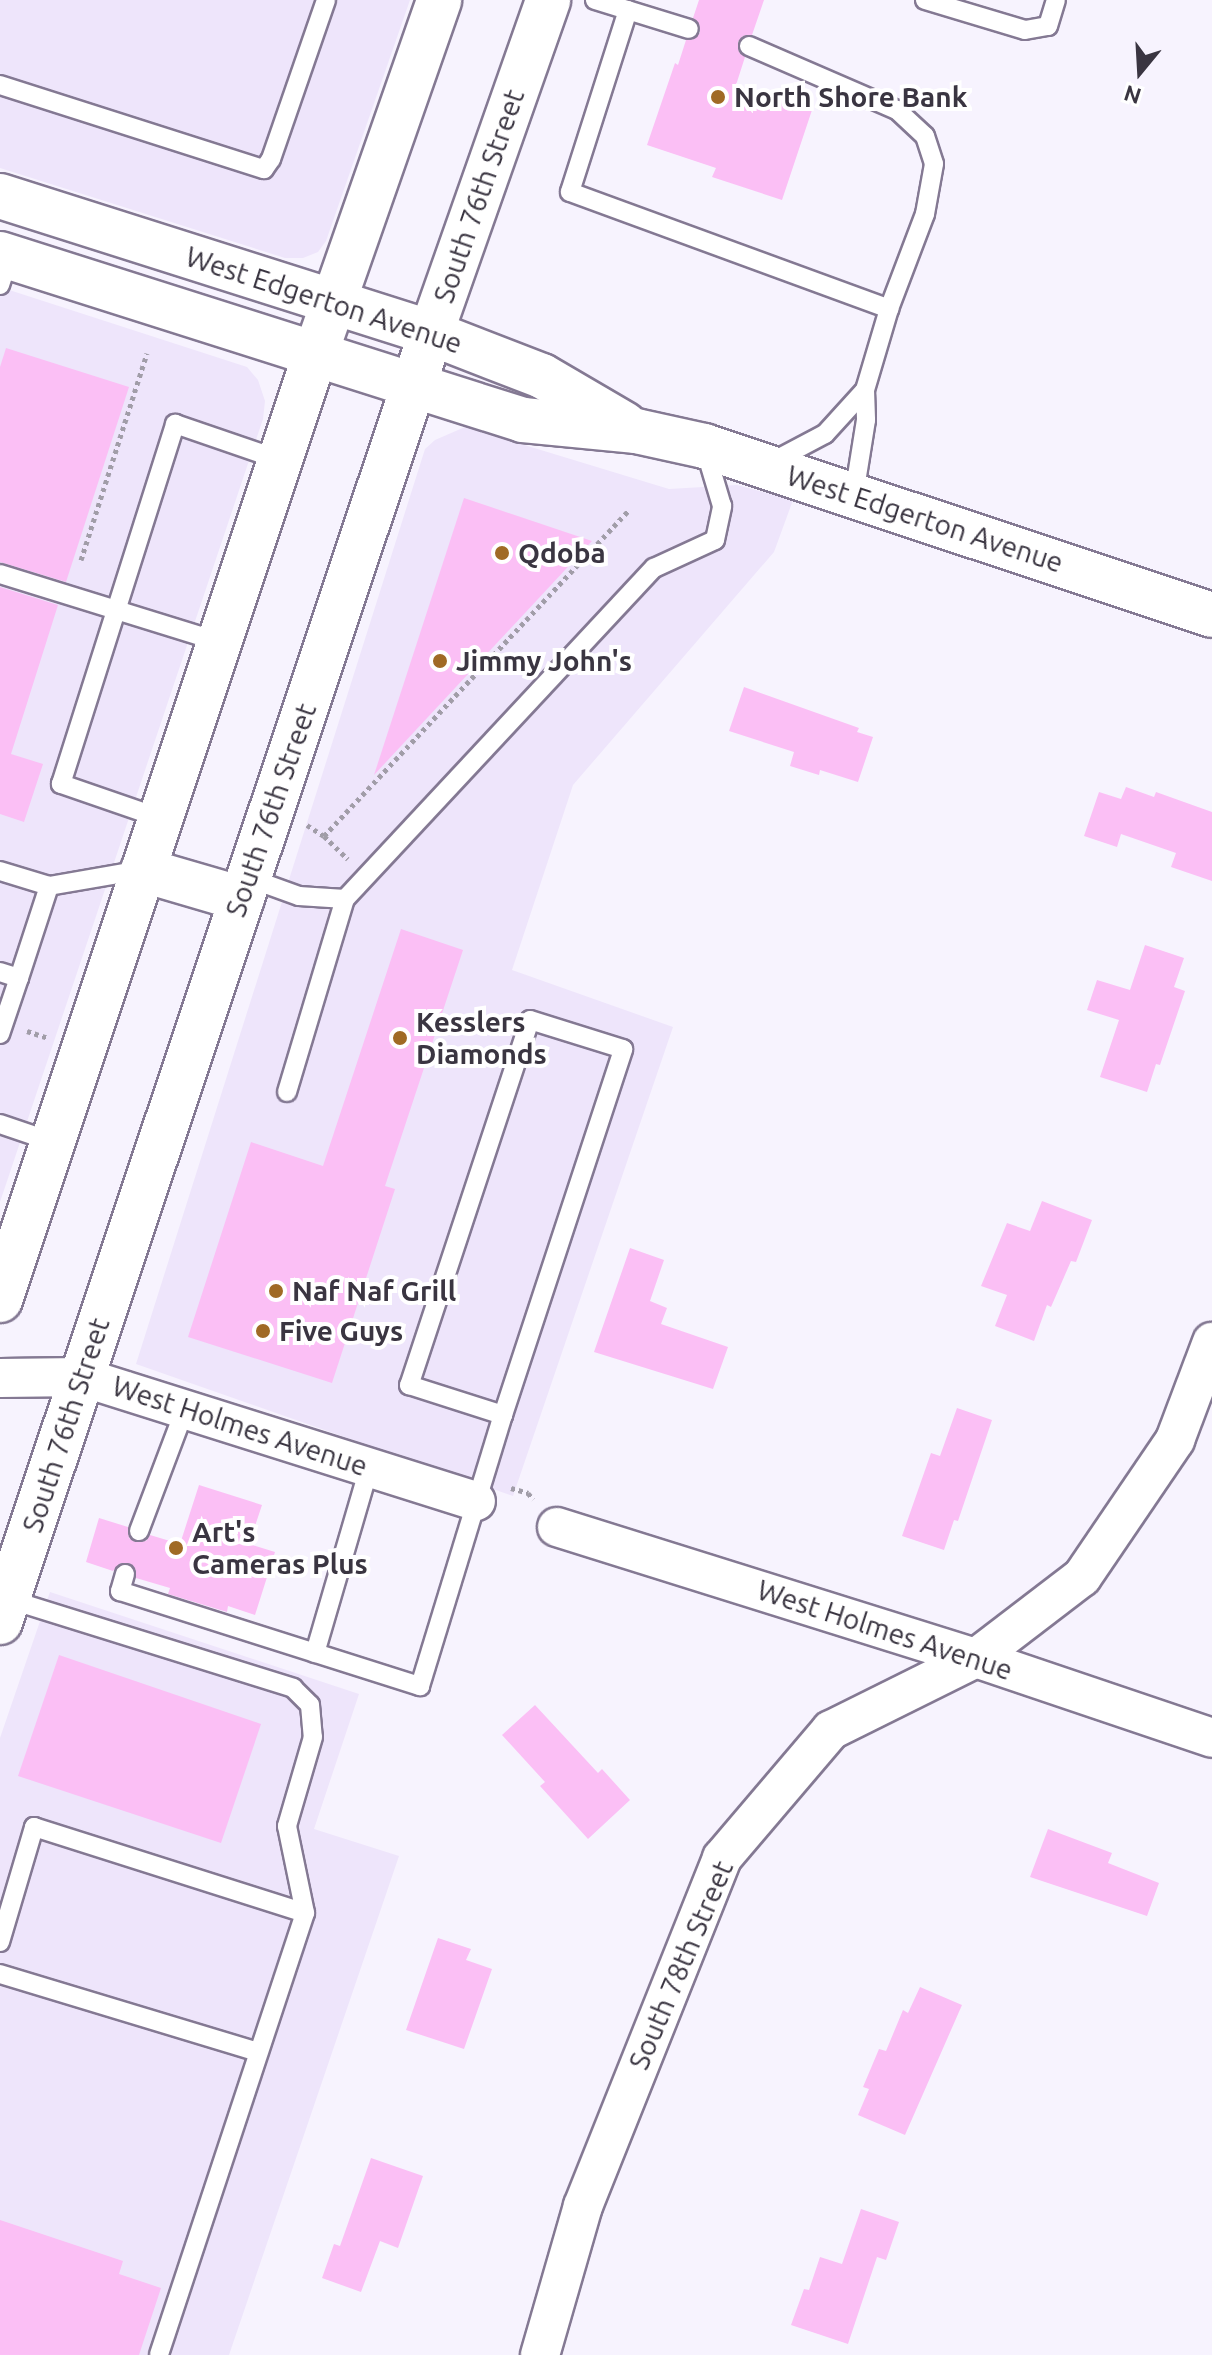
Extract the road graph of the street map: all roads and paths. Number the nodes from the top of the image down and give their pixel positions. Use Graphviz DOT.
graph roads {
  1 [pos="326,0"];
  2 [pos="439,0"];
  3 [pos="548,0"];
  4 [pos="595,0"];
  5 [pos="925,0"];
  6 [pos="1056,0"];
  7 [pos="628,10"];
  8 [pos="689,29"];
  9 [pos="749,46"];
  10 [pos="0,85"];
  11 [pos="0,196"];
  12 [pos="3,266"];
  13 [pos="335,301"];
  14 [pos="889,309"];
  15 [pos="431,333"];
  16 [pos="147,353"];
  17 [pos="315,355"];
  18 [pos="413,388"];
  19 [pos="865,390"];
  20 [pos="636,431"];
  21 [pos="704,446"];
  22 [pos="280,460"];
  23 [pos="764,466"];
  24 [pos="854,495"];
  25 [pos="628,511"];
  26 [pos="81,560"];
  27 [pos="0,574"];
  28 [pos="116,610"];
  29 [pos="1212,615"];
  30 [pos="220,642"];
  31 [pos="161,818"];
  32 [pos="306,825"];
  33 [pos="324,836"];
  34 [pos="143,870"];
  35 [pos="0,871"];
  36 [pos="366,876"];
  37 [pos="49,886"];
  38 [pos="245,888"];
  39 [pos="345,899"];
  40 [pos="0,972"];
  41 [pos="19,978"];
  42 [pos="0,1034"];
  43 [pos="287,1092"];
  44 [pos="0,1124"];
  45 [pos="53,1142"];
  46 [pos="2,1290"];
  47 [pos="1212,1342"];
  48 [pos="82,1377"];
  49 [pos="0,1378"];
  50 [pos="185,1409"];
  51 [pos="503,1415"];
  52 [pos="369,1468"];
  53 [pos="480,1490"];
  54 [pos="557,1527"];
  55 [pos="139,1531"];
  56 [pos="125,1574"];
  57 [pos="4,1610"];
  58 [pos="315,1653"];
  59 [pos="976,1658"];
  60 [pos="1212,1738"];
  61 [pos="305,1913"];
  62 [pos="0,1942"];
  63 [pos="0,1974"];
  64 [pos="259,2052"];
  65 [pos="159,2355"];
  66 [pos="540,2355"];
  1 -- 10 [label="lane"];
  2 -- 13 [label="main road"];
  3 -- 15 [label="main road, South 76th Street"];
  4 -- 7 [label="lane"];
  5 -- 6 [label="lane"];
  7 -- 8 [label="lane"];
  7 -- 14 [label="lane"];
  9 -- 14 [label="lane"];
  11 -- 13 [label="main road, West Edgerton Avenue"];
  12 -- 17 [label="main road, West Edgerton Avenue"];
  13 -- 15 [label="main road, West Edgerton Avenue"];
  13 -- 17 [label="main road"];
  14 -- 19 [label="lane"];
  15 -- 18 [label="main road, South 76th Street"];
  15 -- 20 [label="main road, West Edgerton Avenue"];
  16 -- 26 [label="path"];
  17 -- 18 [label="main road, West Edgerton Avenue"];
  17 -- 22 [label="main road"];
  18 -- 20 [label="main road, West Edgerton Avenue"];
  18 -- 38 [label="main road, South 76th Street"];
  19 -- 23 [label="lane"];
  19 -- 24 [label="lane"];
  20 -- 21 [label="main road, West Edgerton Avenue"];
  21 -- 23 [label="main road, West Edgerton Avenue"];
  21 -- 36 [label="lane"];
  22 -- 28 [label="lane"];
  22 -- 30 [label="main road"];
  23 -- 24 [label="main road, West Edgerton Avenue"];
  24 -- 29 [label="main road, West Edgerton Avenue"];
  25 -- 33 [label="path"];
  27 -- 28 [label="lane"];
  28 -- 30 [label="lane"];
  28 -- 31 [label="lane"];
  30 -- 31 [label="main road"];
  31 -- 34 [label="main road"];
  32 -- 33 [label="path"];
  33 -- 36 [label="path"];
  34 -- 37 [label="lane"];
  34 -- 38 [label="main road"];
  34 -- 45 [label="main road"];
  35 -- 37 [label="lane"];
  36 -- 39 [label="lane"];
  37 -- 41 [label="lane"];
  38 -- 39 [label="lane"];
  38 -- 48 [label="main road, South 76th Street"];
  39 -- 43 [label="lane"];
  40 -- 41 [label="lane"];
  41 -- 42 [label="lane"];
  44 -- 45 [label="lane"];
  45 -- 46 [label="main road"];
  47 -- 59 [label="street, South 78th Street"];
  48 -- 49 [label="street, West Holmes Avenue"];
  48 -- 50 [label="street, West Holmes Avenue"];
  48 -- 57 [label="main road, South 76th Street"];
  50 -- 52 [label="street, West Holmes Avenue"];
  50 -- 55 [label="lane"];
  51 -- 51 [label="lane"];
  51 -- 53 [label="lane"];
  52 -- 53 [label="street, West Holmes Avenue"];
  52 -- 58 [label="lane"];
  53 -- 54 [label="path"];
  53 -- 58 [label="lane"];
  54 -- 59 [label="street, West Holmes Avenue"];
  56 -- 58 [label="lane"];
  57 -- 61 [label="lane"];
  59 -- 60 [label="street, West Holmes Avenue"];
  59 -- 66 [label="street, South 78th Street"];
  61 -- 62 [label="lane"];
  61 -- 64 [label="lane"];
  63 -- 64 [label="lane"];
  64 -- 65 [label="lane"];
}
